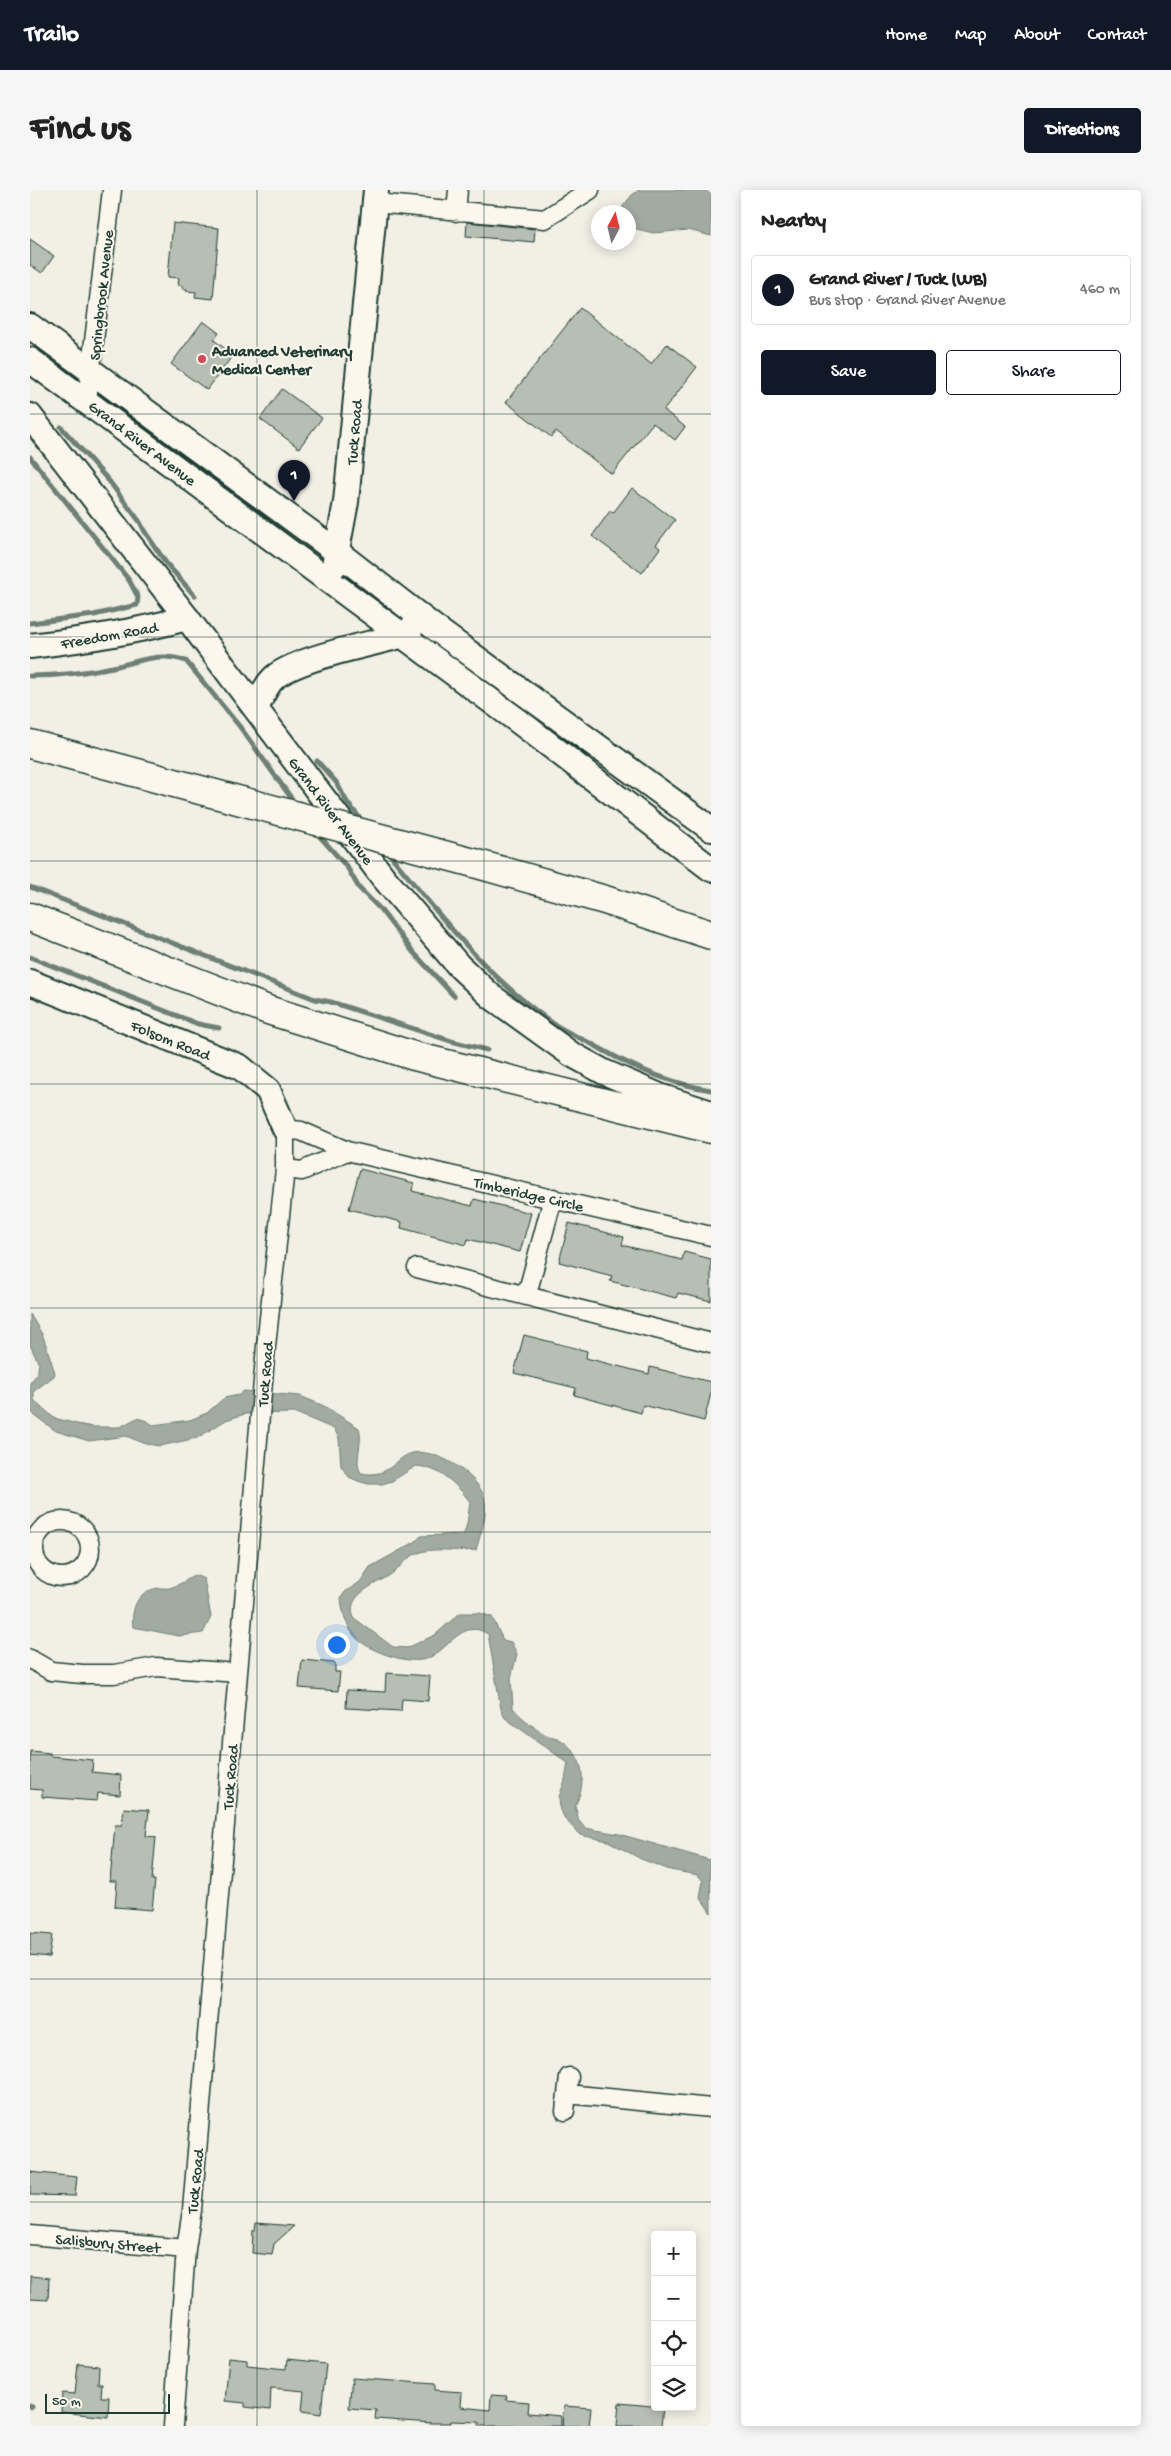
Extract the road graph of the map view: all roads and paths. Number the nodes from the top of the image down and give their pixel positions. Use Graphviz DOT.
graph roads {
  1 [pos="112,190"];
  2 [pos="458,190"];
  3 [pos="590,190"];
  4 [pos="375,197"];
  5 [pos="456,212"];
  6 [pos="30,326"];
  7 [pos="30,360"];
  8 [pos="92,371"];
  9 [pos="87,400"];
  10 [pos="30,416"];
  11 [pos="337,552"];
  12 [pos="330,583"];
  13 [pos="187,618"];
  14 [pos="435,628"];
  15 [pos="400,636"];
  16 [pos="30,646"];
  17 [pos="256,709"];
  18 [pos="557,717"];
  19 [pos="521,724"];
  20 [pos="30,744"];
  21 [pos="711,829"];
  22 [pos="711,869"];
  23 [pos="30,917"];
  24 [pos="711,935"];
  25 [pos="30,982"];
  26 [pos="711,1113"];
  27 [pos="285,1129"];
  28 [pos="711,1129"];
  29 [pos="347,1151"];
  30 [pos="285,1169"];
  31 [pos="553,1198"];
  32 [pos="711,1236"];
  33 [pos="417,1268"];
  34 [pos="527,1294"];
  35 [pos="711,1344"];
  36 [pos="30,1659"];
  37 [pos="238,1673"];
  38 [pos="567,2094"];
  39 [pos="711,2108"];
  40 [pos="30,2234"];
  41 [pos="186,2249"];
  42 [pos="173,2426"];
  1 -- 8 [label="street, Springbrook Avenue"];
  2 -- 5 [label="street"];
  3 -- 5 [label="street"];
  4 -- 5 [label="street"];
  4 -- 11 [label="main road, Tuck Road"];
  6 -- 8 [label="main road, Grand River Avenue"];
  7 -- 9 [label="main road, Grand River Avenue"];
  8 -- 9 [label="street, Springbrook Avenue"];
  8 -- 11 [label="main road, Grand River Avenue"];
  9 -- 12 [label="main road, Grand River Avenue"];
  10 -- 13 [label="main road, Grand River Avenue"];
  11 -- 12 [label="main road, Tuck Road"];
  11 -- 14 [label="main road, Grand River Avenue"];
  12 -- 15 [label="main road, Grand River Avenue"];
  13 -- 16 [label="main road, Freedom Road"];
  13 -- 17 [label="main road, Grand River Avenue"];
  14 -- 15 [label="main road"];
  14 -- 18 [label="main road, Grand River Avenue"];
  15 -- 17 [label="main road"];
  15 -- 19 [label="main road, Grand River Avenue"];
  17 -- 26 [label="main road, Grand River Avenue"];
  18 -- 19 [label="main road"];
  18 -- 21 [label="main road, Grand River Avenue"];
  19 -- 22 [label="main road, Grand River Avenue"];
  20 -- 24 [label="highway, bridge"];
  23 -- 28 [label="highway"];
  25 -- 27 [label="main road, Folsom Road"];
  27 -- 29 [label="street, Timberidge Circle"];
  27 -- 30 [label="street, Tuck Road"];
  29 -- 30 [label="street"];
  29 -- 31 [label="street, Timberidge Circle"];
  30 -- 37 [label="street, Tuck Road"];
  31 -- 32 [label="street, Timberidge Circle"];
  31 -- 34 [label="street"];
  33 -- 34 [label="street"];
  34 -- 35 [label="street"];
  36 -- 37 [label="street"];
  37 -- 41 [label="street, Tuck Road"];
  38 -- 39 [label="street"];
  40 -- 41 [label="street, Salisbury Street"];
  41 -- 42 [label="street, Tuck Road"];
}
